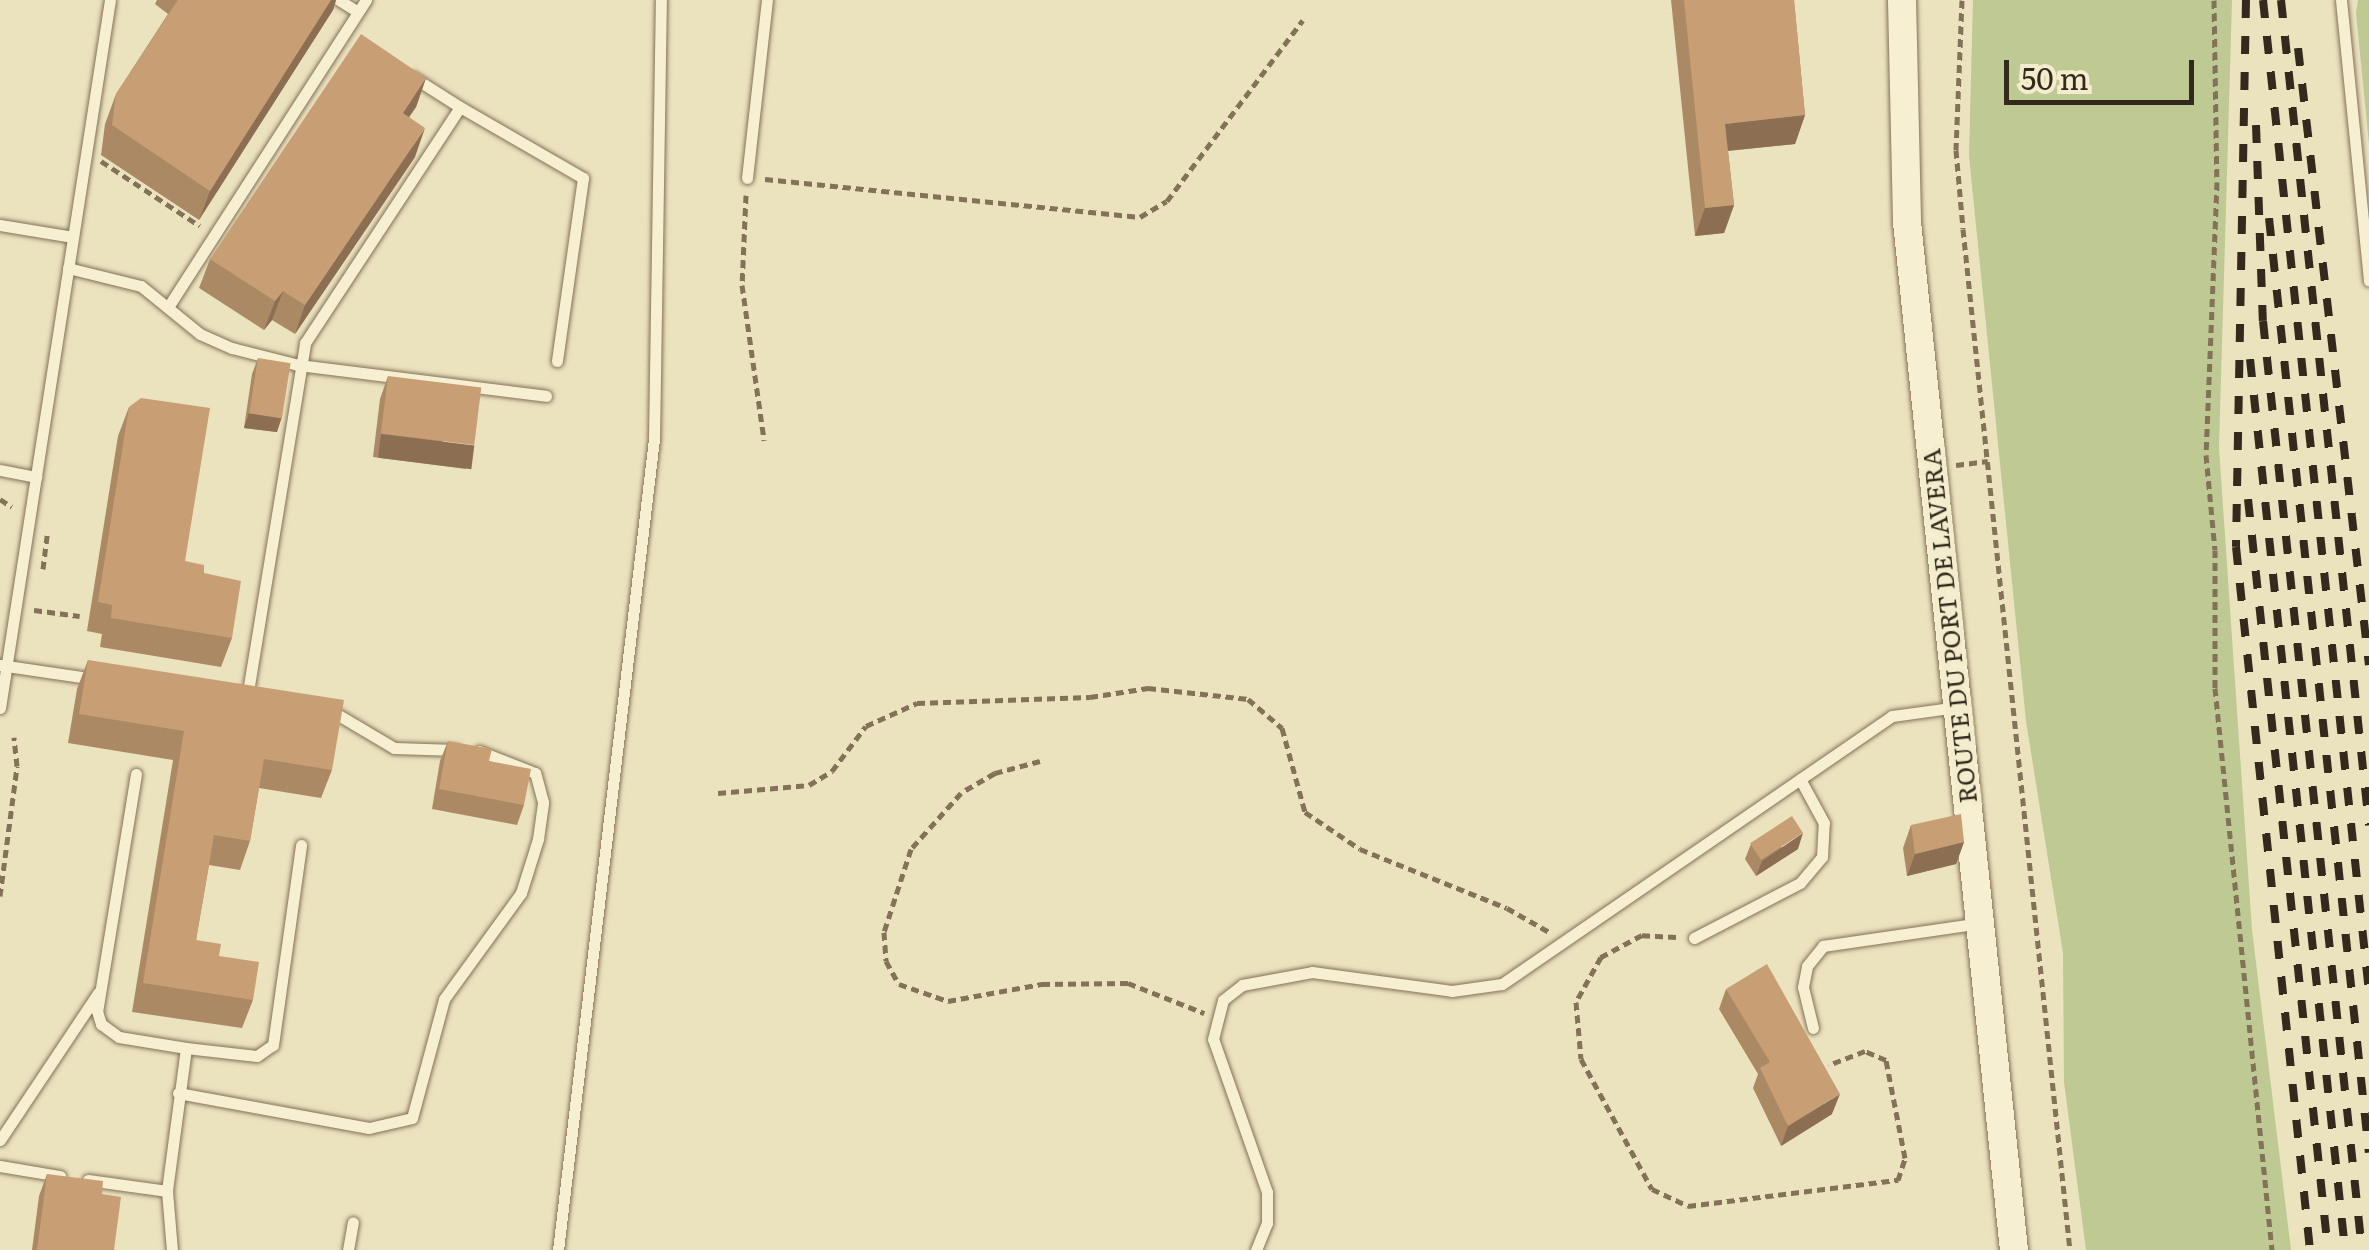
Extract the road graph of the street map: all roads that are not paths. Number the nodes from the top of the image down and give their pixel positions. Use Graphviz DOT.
graph roads {
  1 [pos="110,0"];
  2 [pos="340,0"];
  3 [pos="366,0"];
  4 [pos="660,0"];
  5 [pos="767,0"];
  6 [pos="1902,0"];
  7 [pos="2342,0"];
  8 [pos="358,12"];
  9 [pos="345,32"];
  10 [pos="361,43"];
  11 [pos="394,64"];
  12 [pos="460,107"];
  13 [pos="747,178"];
  14 [pos="0,225"];
  15 [pos="73,237"];
  16 [pos="68,268"];
  17 [pos="2369,281"];
  18 [pos="170,304"];
  19 [pos="557,362"];
  20 [pos="298,364"];
  21 [pos="546,396"];
  22 [pos="2,469"];
  23 [pos="36,477"];
  24 [pos="3,666"];
  25 [pos="112,682"];
  26 [pos="228,696"];
  27 [pos="247,698"];
  28 [pos="263,700"];
  29 [pos="310,706"];
  30 [pos="1958,707"];
  31 [pos="0,708"];
  32 [pos="136,774"];
  33 [pos="1800,780"];
  34 [pos="301,846"];
  35 [pos="1980,924"];
  36 [pos="1694,938"];
  37 [pos="100,990"];
  38 [pos="1813,1028"];
  39 [pos="186,1048"];
  40 [pos="178,1093"];
  41 [pos="0,1140"];
  42 [pos="0,1166"];
  43 [pos="168,1191"];
  44 [pos="352,1222"];
  45 [pos="172,1250"];
  46 [pos="348,1250"];
  47 [pos="558,1250"];
  48 [pos="1256,1250"];
  49 [pos="2014,1250"];
  1 -- 15 [label="lane"];
  2 -- 8 [label="lane"];
  3 -- 8 [label="lane"];
  4 -- 47 [label="lane"];
  5 -- 13 [label="lane"];
  6 -- 30 [label="street, ROUTE DU PORT DE LAVERA"];
  7 -- 17 [label="lane"];
  8 -- 9 [label="lane"];
  9 -- 10 [label="lane"];
  9 -- 18 [label="lane"];
  11 -- 12 [label="lane"];
  12 -- 19 [label="lane"];
  12 -- 20 [label="lane"];
  14 -- 15 [label="lane"];
  15 -- 16 [label="lane"];
  16 -- 18 [label="lane"];
  16 -- 23 [label="lane"];
  18 -- 20 [label="lane"];
  20 -- 21 [label="lane"];
  20 -- 27 [label="lane"];
  22 -- 23 [label="lane"];
  23 -- 24 [label="lane"];
  24 -- 25 [label="lane"];
  24 -- 31 [label="lane"];
  26 -- 27 [label="lane"];
  27 -- 28 [label="lane"];
  29 -- 40 [label="lane"];
  30 -- 33 [label="lane"];
  30 -- 35 [label="street, ROUTE DU PORT DE LAVERA"];
  32 -- 37 [label="lane"];
  33 -- 36 [label="lane"];
  33 -- 48 [label="lane"];
  34 -- 39 [label="lane"];
  35 -- 38 [label="lane"];
  35 -- 49 [label="street, ROUTE DU PORT DE LAVERA"];
  37 -- 39 [label="lane"];
  37 -- 41 [label="lane"];
  39 -- 40 [label="lane"];
  40 -- 43 [label="lane"];
  42 -- 43 [label="lane"];
  43 -- 45 [label="lane"];
  44 -- 46 [label="lane"];
}
